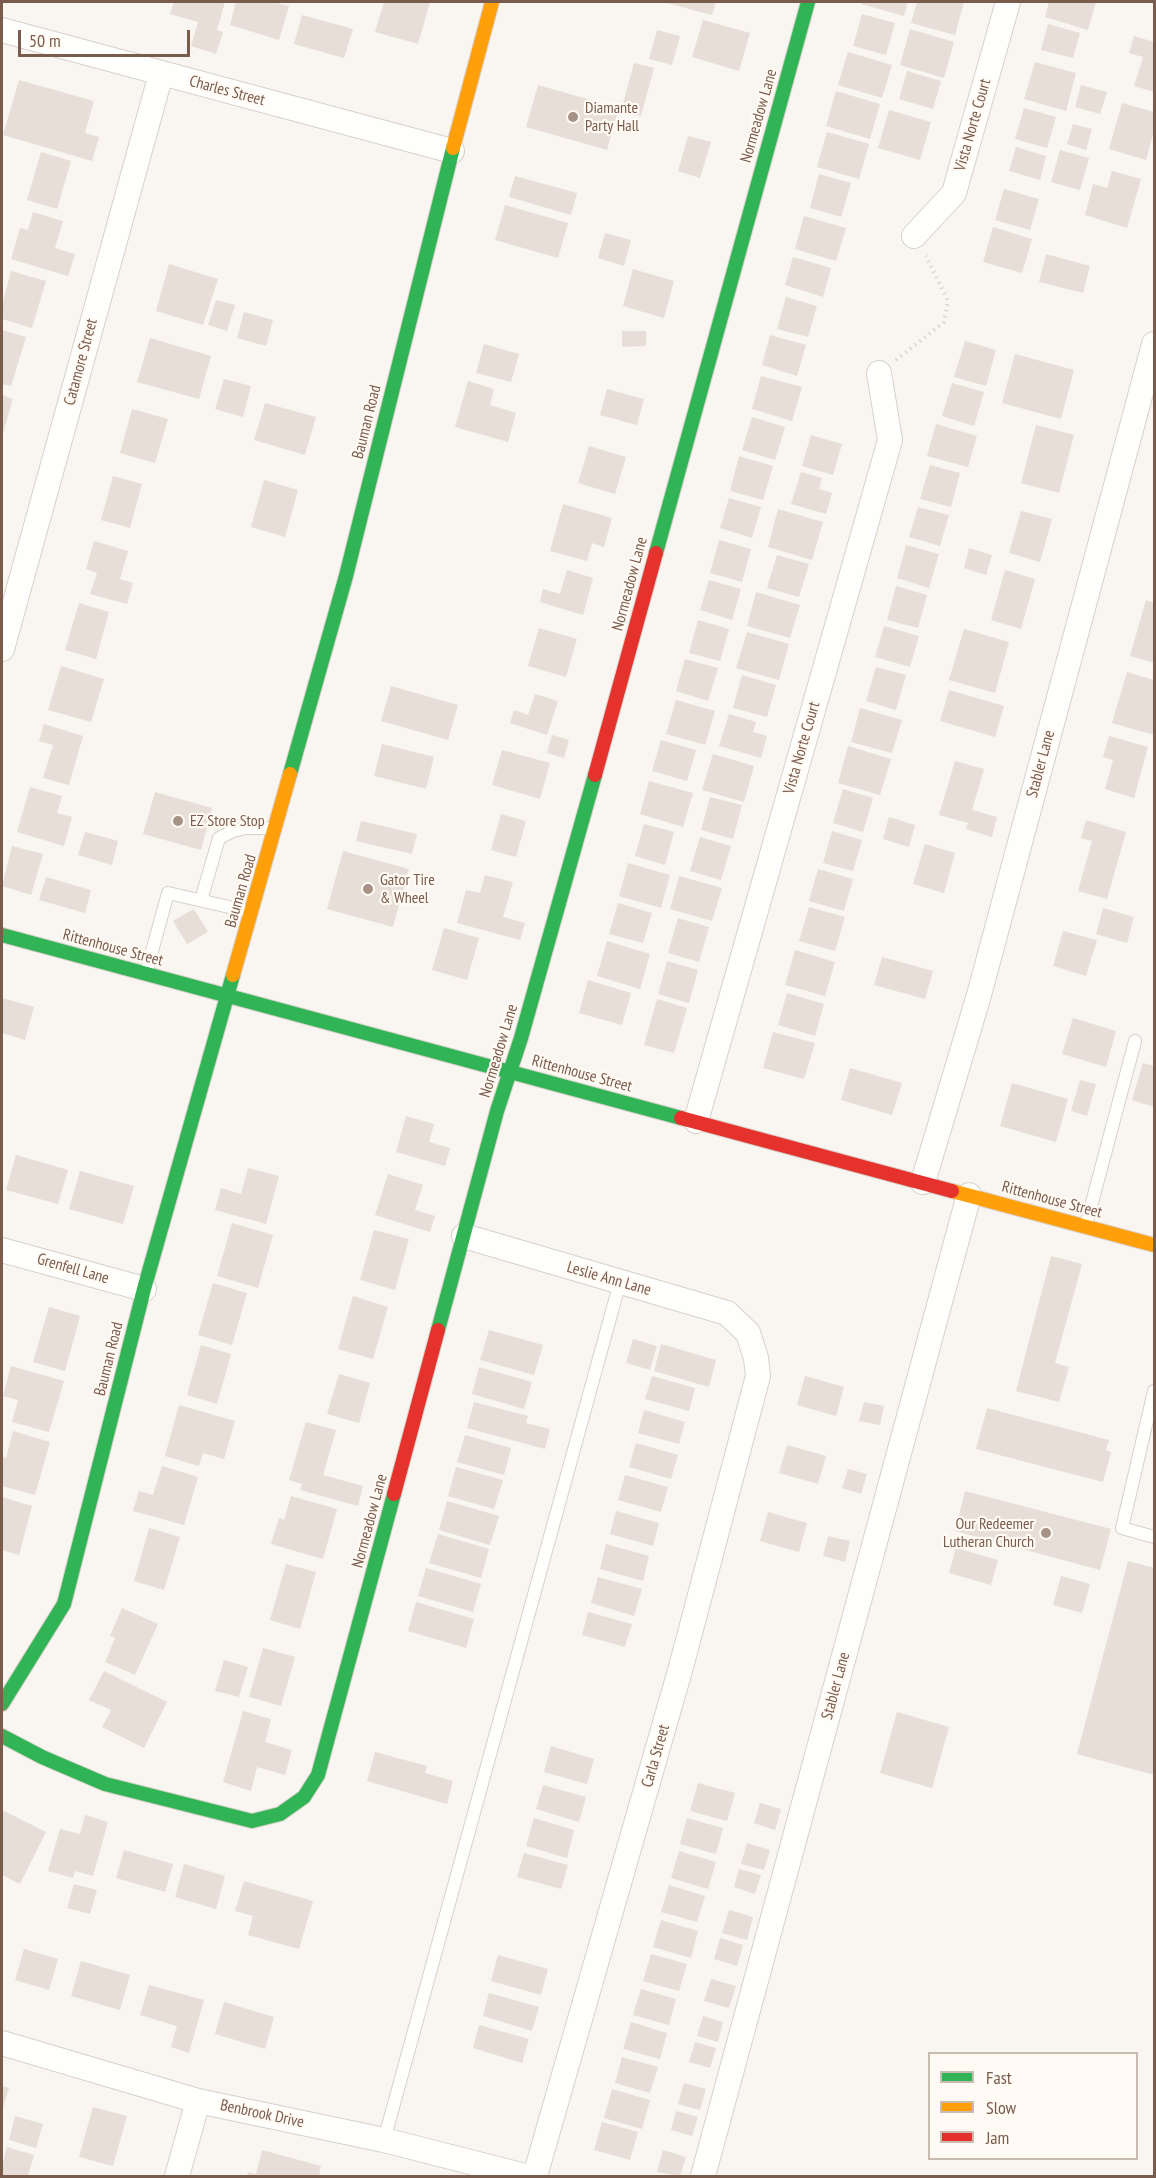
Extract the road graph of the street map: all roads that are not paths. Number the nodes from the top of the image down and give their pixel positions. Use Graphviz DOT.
graph roads {
  1 [pos="492,2"];
  2 [pos="808,2"];
  3 [pos="1008,2"];
  4 [pos="2,30"];
  5 [pos="161,74"];
  6 [pos="452,151"];
  7 [pos="914,236"];
  8 [pos="1155,344"];
  9 [pos="879,373"];
  10 [pos="2,649"];
  11 [pos="276,828"];
  12 [pos="201,900"];
  13 [pos="252,913"];
  14 [pos="2,935"];
  15 [pos="146,974"];
  16 [pos="227,996"];
  17 [pos="1135,1041"];
  18 [pos="510,1071"];
  19 [pos="696,1121"];
  20 [pos="923,1182"];
  21 [pos="969,1195"];
  22 [pos="1086,1226"];
  23 [pos="464,1236"];
  24 [pos="1155,1245"];
  25 [pos="2,1250"];
  26 [pos="620,1282"];
  27 [pos="144,1289"];
  28 [pos="748,1333"];
  29 [pos="1155,1391"];
  30 [pos="1155,1537"];
  31 [pos="2,1704"];
  32 [pos="2,1736"];
  33 [pos="2,2043"];
  34 [pos="198,2101"];
  35 [pos="384,2140"];
  36 [pos="177,2176"];
  37 [pos="525,2176"];
  38 [pos="535,2176"];
  39 [pos="703,2176"];
  1 -- 6 [label="street, Bauman Road"];
  2 -- 18 [label="street, Normeadow Lane"];
  3 -- 7 [label="street, Vista Norte Court"];
  4 -- 5 [label="street, Charles Street"];
  5 -- 6 [label="street, Charles Street"];
  5 -- 10 [label="street, Catamore Street"];
  6 -- 11 [label="street, Bauman Road"];
  8 -- 20 [label="street, Stabler Lane"];
  9 -- 19 [label="street, Vista Norte Court"];
  11 -- 12 [label="lane"];
  11 -- 13 [label="street, Bauman Road"];
  12 -- 13 [label="lane"];
  12 -- 15 [label="lane"];
  13 -- 16 [label="street, Bauman Road"];
  14 -- 15 [label="street, Rittenhouse Street"];
  15 -- 16 [label="street, Rittenhouse Street"];
  16 -- 18 [label="street, Rittenhouse Street"];
  16 -- 27 [label="street, Bauman Road"];
  17 -- 22 [label="lane"];
  18 -- 19 [label="street, Rittenhouse Street"];
  18 -- 23 [label="street, Normeadow Lane"];
  19 -- 20 [label="street, Rittenhouse Street"];
  20 -- 21 [label="street, Rittenhouse Street"];
  21 -- 22 [label="street, Rittenhouse Street"];
  21 -- 39 [label="street, Stabler Lane"];
  22 -- 24 [label="street, Rittenhouse Street"];
  23 -- 26 [label="street, Leslie Ann Lane"];
  23 -- 32 [label="street, Normeadow Lane"];
  25 -- 27 [label="street, Grenfell Lane"];
  26 -- 28 [label="street, Leslie Ann Lane"];
  26 -- 35 [label="lane"];
  27 -- 31 [label="street, Bauman Road"];
  28 -- 38 [label="street, Carla Street"];
  29 -- 30 [label="lane"];
  33 -- 34 [label="street, Benbrook Drive"];
  34 -- 35 [label="street, Benbrook Drive"];
  34 -- 36 [label="street"];
  35 -- 37 [label="street, Benbrook Drive"];
}
